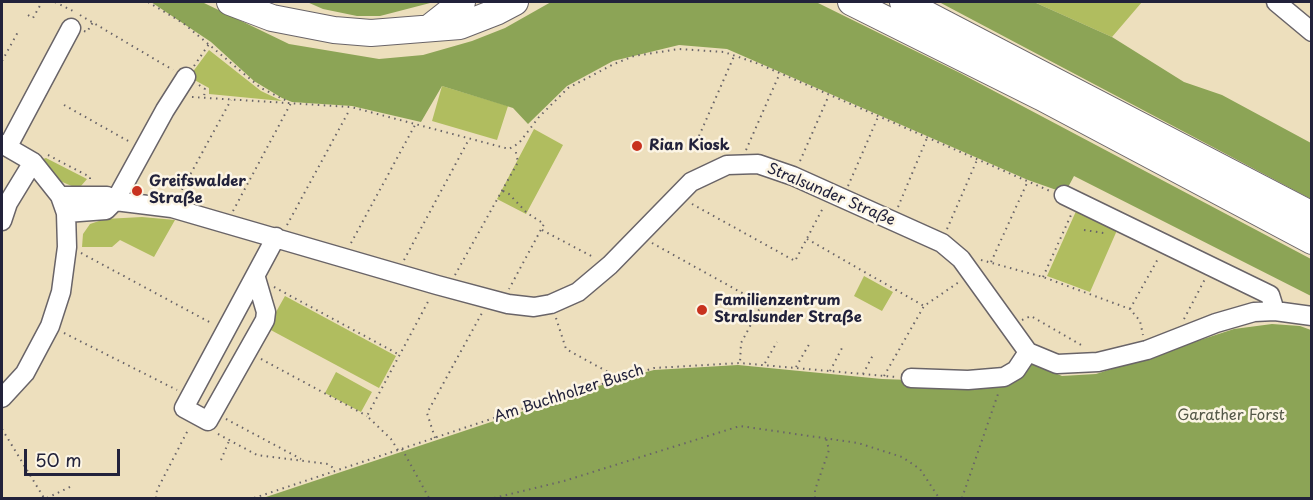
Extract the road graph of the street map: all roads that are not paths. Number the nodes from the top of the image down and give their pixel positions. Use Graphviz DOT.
graph roads {
  1 [pos="230,2"];
  2 [pos="252,2"];
  3 [pos="462,2"];
  4 [pos="515,2"];
  5 [pos="851,2"];
  6 [pos="903,2"];
  7 [pos="1276,2"];
  8 [pos="271,10"];
  9 [pos="72,28"];
  10 [pos="429,28"];
  11 [pos="1311,32"];
  12 [pos="186,77"];
  13 [pos="4,145"];
  14 [pos="31,160"];
  15 [pos="1070,198"];
  16 [pos="115,201"];
  17 [pos="63,204"];
  18 [pos="1311,215"];
  19 [pos="2,221"];
  20 [pos="278,237"];
  21 [pos="1311,241"];
  22 [pos="255,278"];
  23 [pos="1275,311"];
  24 [pos="1311,316"];
  25 [pos="1028,352"];
  26 [pos="911,378"];
  27 [pos="2,398"];
  1 -- 8 [label="highway"];
  2 -- 8 [label="highway"];
  3 -- 10 [label="highway"];
  4 -- 10 [label="highway"];
  5 -- 21 [label="highway"];
  6 -- 18 [label="highway"];
  7 -- 11 [label="street"];
  8 -- 10 [label="highway"];
  9 -- 13 [label="street"];
  12 -- 16 [label="street"];
  13 -- 14 [label="street"];
  14 -- 17 [label="street"];
  14 -- 19 [label="street"];
  15 -- 23 [label="street"];
  16 -- 17 [label="street, Stralsunder Straße"];
  16 -- 17 [label="street, Stralsunder Straße"];
  16 -- 20 [label="street, Stralsunder Straße"];
  17 -- 27 [label="street"];
  20 -- 22 [label="street"];
  20 -- 25 [label="street, Stralsunder Straße"];
  22 -- 22 [label="street"];
  23 -- 24 [label="street"];
  23 -- 25 [label="street"];
  25 -- 26 [label="street"];
}
